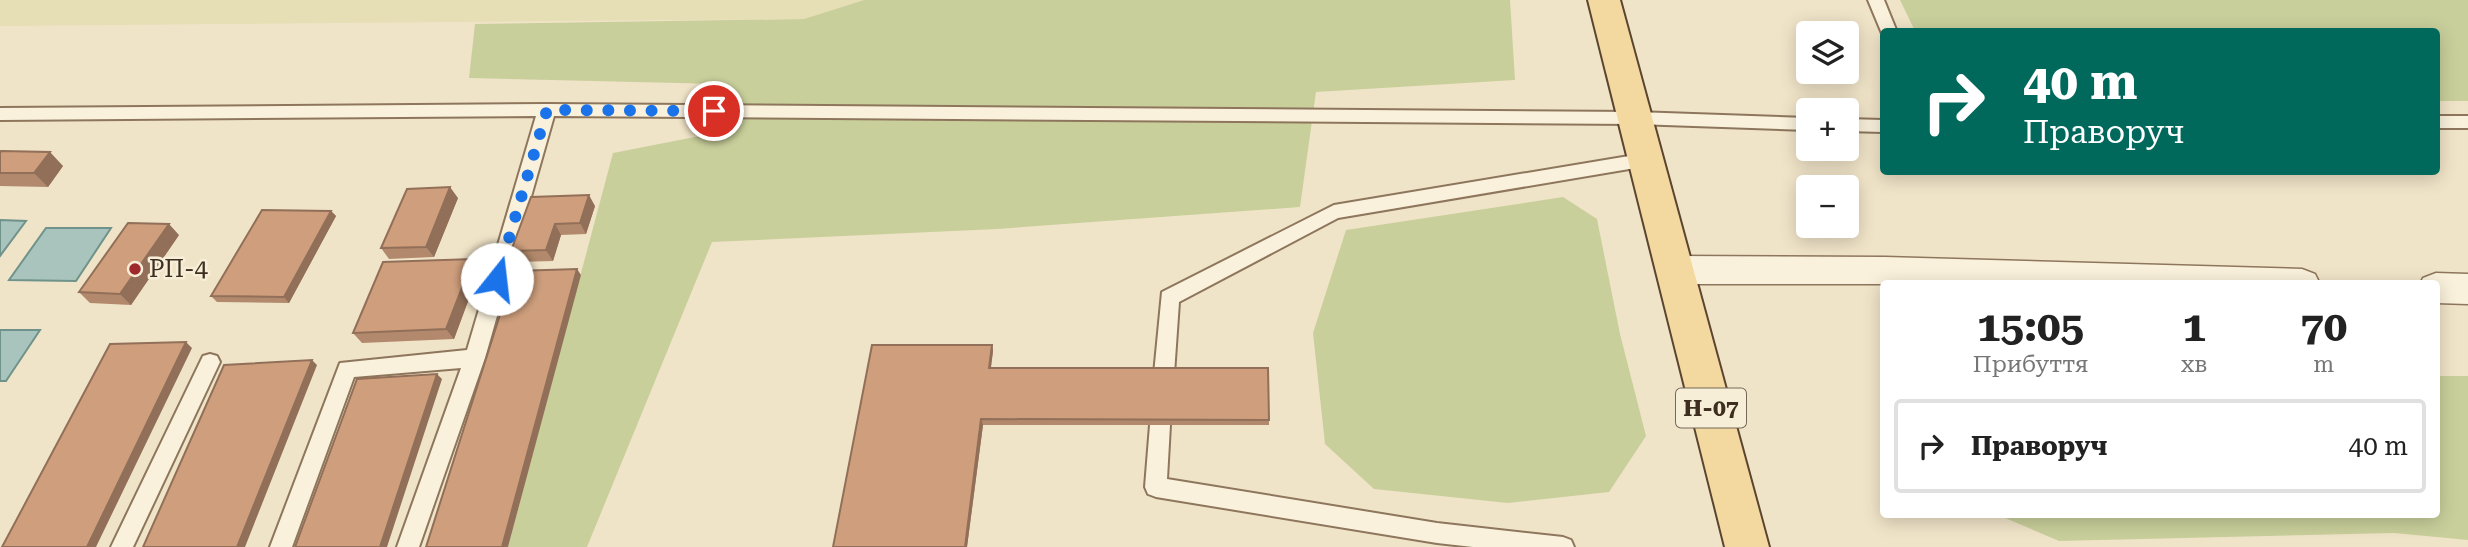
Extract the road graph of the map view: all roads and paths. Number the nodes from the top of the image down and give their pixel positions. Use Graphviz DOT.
graph roads {
  1 [pos="1604,0"];
  2 [pos="1877,0"];
  3 [pos="1888,28"];
  4 [pos="547,110"];
  5 [pos="0,114"];
  6 [pos="1636,118"];
  7 [pos="2440,122"];
  8 [pos="2468,122"];
  9 [pos="1796,124"];
  10 [pos="1859,125"];
  11 [pos="1880,126"];
  12 [pos="1647,160"];
  13 [pos="1675,270"];
  14 [pos="2174,280"];
  15 [pos="2440,288"];
  16 [pos="2468,289"];
  17 [pos="475,358"];
  18 [pos="210,362"];
  19 [pos="1164,373"];
  20 [pos="1160,425"];
  21 [pos="122,547"];
  22 [pos="281,547"];
  23 [pos="408,547"];
  24 [pos="1563,547"];
  25 [pos="1748,547"];
  1 -- 6 [label="main road, Н-07"];
  2 -- 3 [label="lane"];
  4 -- 5 [label="lane"];
  4 -- 6 [label="lane"];
  4 -- 17 [label="lane"];
  6 -- 9 [label="lane"];
  6 -- 12 [label="main road, Н-07"];
  7 -- 8 [label="lane"];
  10 -- 11 [label="lane"];
  12 -- 13 [label="main road, Н-07"];
  12 -- 19 [label="lane"];
  13 -- 14 [label="street"];
  13 -- 25 [label="main road, Н-07"];
  15 -- 16 [label="street"];
  17 -- 22 [label="lane"];
  17 -- 23 [label="lane"];
  18 -- 21 [label="lane"];
  20 -- 24 [label="lane"];
}
